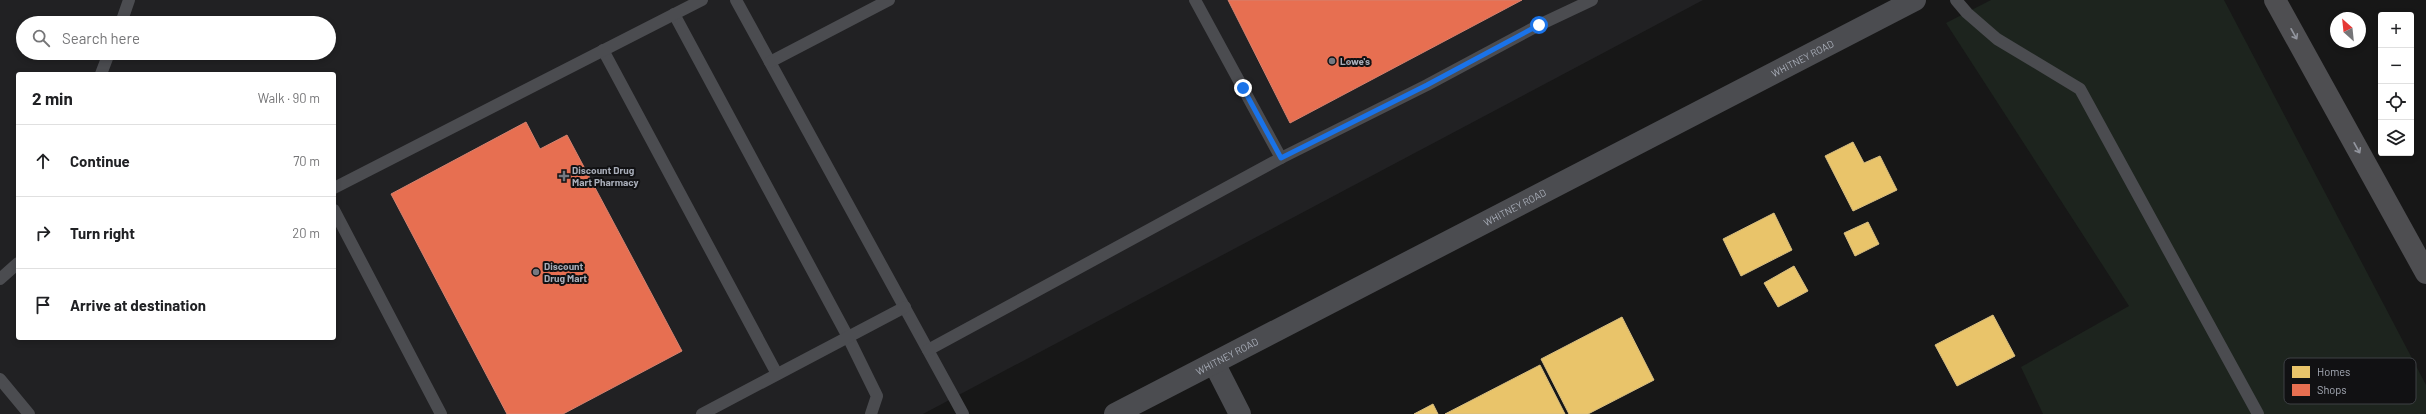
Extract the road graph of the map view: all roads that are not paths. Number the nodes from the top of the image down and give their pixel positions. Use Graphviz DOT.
graph roads {
  1 [pos="129,0"];
  2 [pos="702,0"];
  3 [pos="736,0"];
  4 [pos="889,0"];
  5 [pos="1195,0"];
  6 [pos="1592,0"];
  7 [pos="1915,0"];
  8 [pos="1956,0"];
  9 [pos="2275,0"];
  10 [pos="674,14"];
  11 [pos="123,16"];
  12 [pos="603,50"];
  13 [pos="106,60"];
  14 [pos="770,62"];
  15 [pos="102,72"];
  16 [pos="1281,158"];
  17 [pos="336,187"];
  18 [pos="336,214"];
  19 [pos="16,265"];
  20 [pos="2426,273"];
  21 [pos="0,279"];
  22 [pos="905,307"];
  23 [pos="848,337"];
  24 [pos="928,350"];
  25 [pos="1214,363"];
  26 [pos="777,374"];
  27 [pos="0,379"];
  28 [pos="29,414"];
  29 [pos="441,414"];
  30 [pos="702,414"];
  31 [pos="871,414"];
  32 [pos="963,414"];
  33 [pos="1115,414"];
  34 [pos="1240,414"];
  35 [pos="2258,414"];
  1 -- 11 [label="lane"];
  2 -- 10 [label="lane"];
  3 -- 14 [label="lane"];
  4 -- 14 [label="lane"];
  5 -- 16 [label="lane"];
  6 -- 16 [label="lane"];
  7 -- 25 [label="street, WHITNEY ROAD"];
  8 -- 35 [label="lane"];
  9 -- 20 [label="highway, one-way"];
  10 -- 12 [label="lane"];
  10 -- 23 [label="lane"];
  12 -- 17 [label="lane"];
  12 -- 26 [label="lane"];
  13 -- 15 [label="lane"];
  14 -- 22 [label="lane"];
  16 -- 24 [label="lane"];
  18 -- 29 [label="lane"];
  19 -- 21 [label="lane"];
  22 -- 23 [label="lane"];
  22 -- 24 [label="lane"];
  23 -- 26 [label="lane"];
  23 -- 31 [label="lane"];
  24 -- 32 [label="lane"];
  25 -- 33 [label="street, WHITNEY ROAD"];
  25 -- 34 [label="street"];
  26 -- 30 [label="lane"];
  27 -- 28 [label="lane"];
}
